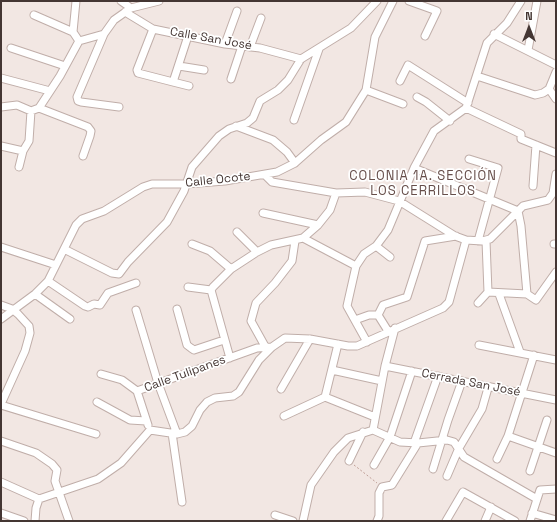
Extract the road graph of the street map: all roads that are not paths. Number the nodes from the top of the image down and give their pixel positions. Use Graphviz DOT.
graph roads {
  1 [pos="76,1"];
  2 [pos="121,1"];
  3 [pos="159,1"];
  4 [pos="377,1"];
  5 [pos="392,1"];
  6 [pos="409,1"];
  7 [pos="521,1"];
  8 [pos="537,1"];
  9 [pos="128,10"];
  10 [pos="237,11"];
  11 [pos="34,15"];
  12 [pos="261,18"];
  13 [pos="153,29"];
  14 [pos="73,32"];
  15 [pos="104,34"];
  16 [pos="494,34"];
  17 [pos="188,36"];
  18 [pos="425,36"];
  19 [pos="79,41"];
  20 [pos="225,44"];
  21 [pos="242,46"];
  22 [pos="250,47"];
  23 [pos="11,48"];
  24 [pos="319,50"];
  25 [pos="528,50"];
  26 [pos="301,59"];
  27 [pos="556,65"];
  28 [pos="65,66"];
  29 [pos="179,66"];
  30 [pos="204,70"];
  31 [pos="556,72"];
  32 [pos="477,76"];
  33 [pos="1,78"];
  34 [pos="231,79"];
  35 [pos="400,81"];
  36 [pos="173,82"];
  37 [pos="189,86"];
  38 [pos="549,89"];
  39 [pos="366,90"];
  40 [pos="50,91"];
  41 [pos="417,98"];
  42 [pos="556,99"];
  43 [pos="403,104"];
  44 [pos="467,106"];
  45 [pos="1,107"];
  46 [pos="119,107"];
  47 [pos="39,108"];
  48 [pos="31,111"];
  49 [pos="294,120"];
  50 [pos="450,121"];
  51 [pos="236,126"];
  52 [pos="536,145"];
  53 [pos="1,146"];
  54 [pos="23,151"];
  55 [pos="556,153"];
  56 [pos="83,156"];
  57 [pos="469,159"];
  58 [pos="295,163"];
  59 [pos="19,168"];
  60 [pos="414,168"];
  61 [pos="556,174"];
  62 [pos="265,175"];
  63 [pos="186,184"];
  64 [pos="533,186"];
  65 [pos="336,193"];
  66 [pos="554,193"];
  67 [pos="490,199"];
  68 [pos="399,201"];
  69 [pos="518,211"];
  70 [pos="263,213"];
  71 [pos="318,225"];
  72 [pos="237,232"];
  73 [pos="456,236"];
  74 [pos="303,238"];
  75 [pos="466,240"];
  76 [pos="295,241"];
  77 [pos="482,241"];
  78 [pos="192,244"];
  79 [pos="376,246"];
  80 [pos="1,247"];
  81 [pos="64,249"];
  82 [pos="257,252"];
  83 [pos="390,256"];
  84 [pos="56,265"];
  85 [pos="356,266"];
  86 [pos="231,269"];
  87 [pos="556,272"];
  88 [pos="48,281"];
  89 [pos="136,283"];
  90 [pos="188,287"];
  91 [pos="211,290"];
  92 [pos="488,292"];
  93 [pos="34,294"];
  94 [pos="500,294"];
  95 [pos="527,294"];
  96 [pos="1,304"];
  97 [pos="478,304"];
  98 [pos="12,309"];
  99 [pos="177,309"];
  100 [pos="136,310"];
  101 [pos="378,315"];
  102 [pos="1,318"];
  103 [pos="70,320"];
  104 [pos="355,320"];
  105 [pos="392,330"];
  106 [pos="310,339"];
  107 [pos="224,340"];
  108 [pos="367,342"];
  109 [pos="338,344"];
  110 [pos="479,345"];
  111 [pos="269,347"];
  112 [pos="520,352"];
  113 [pos="534,355"];
  114 [pos="230,358"];
  115 [pos="556,360"];
  116 [pos="385,366"];
  117 [pos="332,370"];
  118 [pos="412,371"];
  119 [pos="100,374"];
  120 [pos="438,376"];
  121 [pos="382,381"];
  122 [pos="462,381"];
  123 [pos="158,383"];
  124 [pos="488,388"];
  125 [pos="281,389"];
  126 [pos="137,391"];
  127 [pos="521,392"];
  128 [pos="326,397"];
  129 [pos="556,400"];
  130 [pos="98,402"];
  131 [pos="1,404"];
  132 [pos="284,416"];
  133 [pos="375,417"];
  134 [pos="547,420"];
  135 [pos="146,421"];
  136 [pos="150,430"];
  137 [pos="373,430"];
  138 [pos="363,432"];
  139 [pos="96,434"];
  140 [pos="174,434"];
  141 [pos="508,436"];
  142 [pos="390,438"];
  143 [pos="443,440"];
  144 [pos="1,441"];
  145 [pos="416,443"];
  146 [pos="538,447"];
  147 [pos="459,448"];
  148 [pos="556,453"];
  149 [pos="497,458"];
  150 [pos="349,461"];
  151 [pos="374,465"];
  152 [pos="433,469"];
  153 [pos="530,471"];
  154 [pos="448,476"];
  155 [pos="1,482"];
  156 [pos="556,489"];
  157 [pos="59,493"];
  158 [pos="39,499"];
  159 [pos="537,499"];
  160 [pos="182,502"];
  161 [pos="491,507"];
  162 [pos="1,513"];
  163 [pos="532,513"];
  164 [pos="275,515"];
  165 [pos="556,520"];
  166 [pos="24,521"];
  167 [pos="35,521"];
  168 [pos="69,521"];
  169 [pos="293,521"];
  170 [pos="303,521"];
  171 [pos="377,521"];
  172 [pos="446,521"];
  173 [pos="485,521"];
  174 [pos="515,521"];
  175 [pos="530,521"];
  1 -- 14 [label="street"];
  2 -- 9 [label="street, Calle San José"];
  3 -- 9 [label="street"];
  4 -- 24 [label="street"];
  5 -- 39 [label="street, Calle Ocote"];
  6 -- 18 [label="street"];
  7 -- 16 [label="street"];
  8 -- 25 [label="street"];
  9 -- 13 [label="street, Calle San José"];
  9 -- 15 [label="street"];
  10 -- 20 [label="street"];
  11 -- 14 [label="street"];
  12 -- 22 [label="street"];
  13 -- 17 [label="street, Calle San José"];
  13 -- 36 [label="street"];
  14 -- 19 [label="street"];
  15 -- 19 [label="street"];
  15 -- 46 [label="street"];
  16 -- 25 [label="street"];
  16 -- 32 [label="street"];
  17 -- 20 [label="street, Calle San José"];
  17 -- 29 [label="street"];
  19 -- 28 [label="street"];
  20 -- 21 [label="street, Calle San José"];
  21 -- 22 [label="street, Calle San José"];
  21 -- 34 [label="street"];
  22 -- 26 [label="street, Calle San José"];
  23 -- 28 [label="street"];
  24 -- 26 [label="street"];
  24 -- 49 [label="street"];
  25 -- 27 [label="street"];
  26 -- 51 [label="street"];
  28 -- 40 [label="street"];
  29 -- 30 [label="street"];
  29 -- 36 [label="street"];
  31 -- 38 [label="street"];
  32 -- 38 [label="street"];
  32 -- 44 [label="street"];
  33 -- 40 [label="street"];
  35 -- 44 [label="street"];
  36 -- 37 [label="street"];
  38 -- 42 [label="street"];
  39 -- 43 [label="street"];
  39 -- 58 [label="street, Calle Ocote"];
  40 -- 47 [label="street"];
  41 -- 50 [label="street"];
  44 -- 50 [label="street"];
  44 -- 52 [label="street"];
  45 -- 48 [label="street"];
  47 -- 48 [label="street"];
  47 -- 56 [label="street"];
  48 -- 54 [label="street"];
  50 -- 60 [label="street"];
  51 -- 58 [label="street"];
  51 -- 63 [label="street"];
  52 -- 55 [label="street"];
  52 -- 64 [label="street"];
  53 -- 54 [label="street"];
  54 -- 59 [label="street"];
  57 -- 67 [label="street"];
  58 -- 62 [label="street, Calle Ocote"];
  60 -- 67 [label="street"];
  60 -- 68 [label="street"];
  61 -- 66 [label="street"];
  62 -- 63 [label="street, Calle Ocote"];
  62 -- 65 [label="street"];
  63 -- 81 [label="street, Calle Ocote"];
  63 -- 81 [label="street"];
  65 -- 68 [label="street"];
  65 -- 71 [label="street"];
  66 -- 69 [label="street"];
  67 -- 69 [label="street"];
  67 -- 77 [label="street"];
  68 -- 73 [label="street"];
  68 -- 79 [label="street"];
  69 -- 77 [label="street"];
  69 -- 95 [label="street"];
  70 -- 71 [label="street"];
  71 -- 74 [label="street"];
  72 -- 82 [label="street"];
  73 -- 75 [label="street"];
  73 -- 101 [label="street"];
  74 -- 76 [label="street"];
  74 -- 85 [label="street"];
  75 -- 77 [label="street"];
  75 -- 105 [label="street"];
  76 -- 82 [label="street"];
  76 -- 111 [label="street"];
  77 -- 92 [label="street"];
  78 -- 86 [label="street"];
  79 -- 83 [label="street"];
  79 -- 85 [label="street"];
  80 -- 84 [label="street"];
  81 -- 84 [label="street, Calle Ocote"];
  82 -- 86 [label="street"];
  84 -- 88 [label="street, Calle Ocote"];
  85 -- 104 [label="street"];
  86 -- 91 [label="street"];
  87 -- 95 [label="street"];
  88 -- 89 [label="street"];
  88 -- 93 [label="street, Calle Ocote"];
  90 -- 91 [label="street"];
  91 -- 107 [label="street"];
  92 -- 94 [label="street"];
  92 -- 97 [label="street"];
  93 -- 98 [label="street, Calle Ocote"];
  93 -- 103 [label="street"];
  94 -- 95 [label="street"];
  94 -- 112 [label="street"];
  96 -- 98 [label="street"];
  98 -- 102 [label="street, Calle Ocote"];
  98 -- 131 [label="street"];
  99 -- 107 [label="street"];
  100 -- 123 [label="street"];
  101 -- 104 [label="street"];
  101 -- 105 [label="street"];
  104 -- 108 [label="street"];
  105 -- 108 [label="street"];
  105 -- 116 [label="street"];
  106 -- 109 [label="street"];
  106 -- 111 [label="street"];
  106 -- 125 [label="street"];
  107 -- 114 [label="street"];
  108 -- 109 [label="street"];
  109 -- 117 [label="street"];
  110 -- 112 [label="street"];
  111 -- 114 [label="street, Calle Tulipanes"];
  111 -- 140 [label="street"];
  112 -- 113 [label="street"];
  113 -- 115 [label="street"];
  113 -- 127 [label="street"];
  114 -- 123 [label="street, Calle Tulipanes"];
  116 -- 118 [label="street, Cerrada San José"];
  116 -- 121 [label="street"];
  117 -- 121 [label="street"];
  117 -- 128 [label="street"];
  118 -- 120 [label="street, Cerrada San José"];
  118 -- 142 [label="street"];
  119 -- 126 [label="street, Calle Tulipanes"];
  120 -- 122 [label="street, Cerrada San José"];
  120 -- 145 [label="street"];
  121 -- 133 [label="street"];
  122 -- 124 [label="street, Cerrada San José"];
  122 -- 143 [label="street"];
  123 -- 126 [label="street, Calle Tulipanes"];
  123 -- 140 [label="street"];
  124 -- 127 [label="street, Cerrada San José"];
  124 -- 147 [label="street"];
  126 -- 135 [label="street"];
  127 -- 129 [label="street, Cerrada San José"];
  127 -- 141 [label="street"];
  128 -- 132 [label="street"];
  128 -- 133 [label="street"];
  130 -- 135 [label="street"];
  131 -- 139 [label="street"];
  133 -- 137 [label="street"];
  134 -- 146 [label="street"];
  135 -- 136 [label="street"];
  136 -- 140 [label="street"];
  136 -- 157 [label="street"];
  137 -- 138 [label="street"];
  137 -- 142 [label="street"];
  138 -- 150 [label="street"];
  138 -- 170 [label="street"];
  140 -- 160 [label="street"];
  141 -- 146 [label="street"];
  141 -- 149 [label="street"];
  142 -- 145 [label="street"];
  142 -- 151 [label="street"];
  143 -- 145 [label="street"];
  143 -- 147 [label="street"];
  143 -- 152 [label="street"];
  144 -- 157 [label="street"];
  145 -- 171 [label="street"];
  146 -- 148 [label="street"];
  146 -- 153 [label="street"];
  147 -- 154 [label="street"];
  147 -- 159 [label="street"];
  155 -- 158 [label="street"];
  156 -- 159 [label="street"];
  157 -- 158 [label="street"];
  157 -- 168 [label="street"];
  158 -- 167 [label="street"];
  159 -- 163 [label="street"];
  161 -- 172 [label="street"];
  161 -- 173 [label="street"];
  161 -- 174 [label="street"];
  162 -- 166 [label="street"];
  163 -- 165 [label="street"];
  163 -- 175 [label="street"];
  164 -- 169 [label="street"];
}
